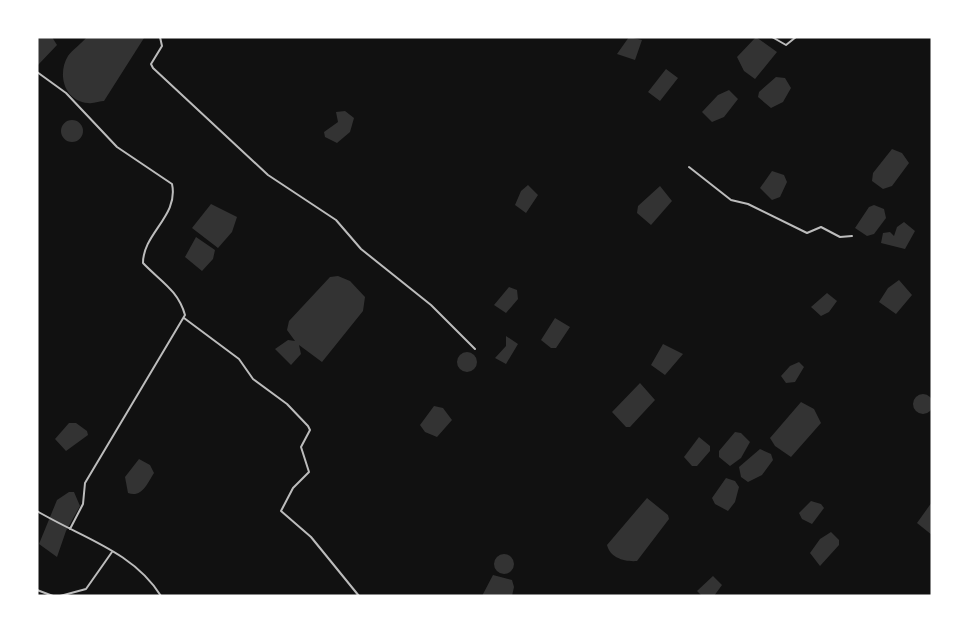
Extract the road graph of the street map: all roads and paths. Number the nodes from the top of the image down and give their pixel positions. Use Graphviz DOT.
graph roads {
  1 [pos="160,37"];
  2 [pos="772,37"];
  3 [pos="796,37"];
  4 [pos="37,72"];
  5 [pos="689,167"];
  6 [pos="852,236"];
  7 [pos="183,318"];
  8 [pos="475,349"];
  9 [pos="37,511"];
  10 [pos="70,529"];
  11 [pos="112,551"];
  12 [pos="37,590"];
  13 [pos="52,596"];
  14 [pos="60,596"];
  15 [pos="161,596"];
  16 [pos="359,596"];
  1 -- 8 [label="street"];
  2 -- 3 [label="street"];
  4 -- 7 [label="street"];
  5 -- 6 [label="street"];
  7 -- 10 [label="street"];
  7 -- 16 [label="street"];
  9 -- 10 [label="street"];
  10 -- 11 [label="street"];
  11 -- 14 [label="street"];
  11 -- 15 [label="street"];
  12 -- 13 [label="street"];
}
